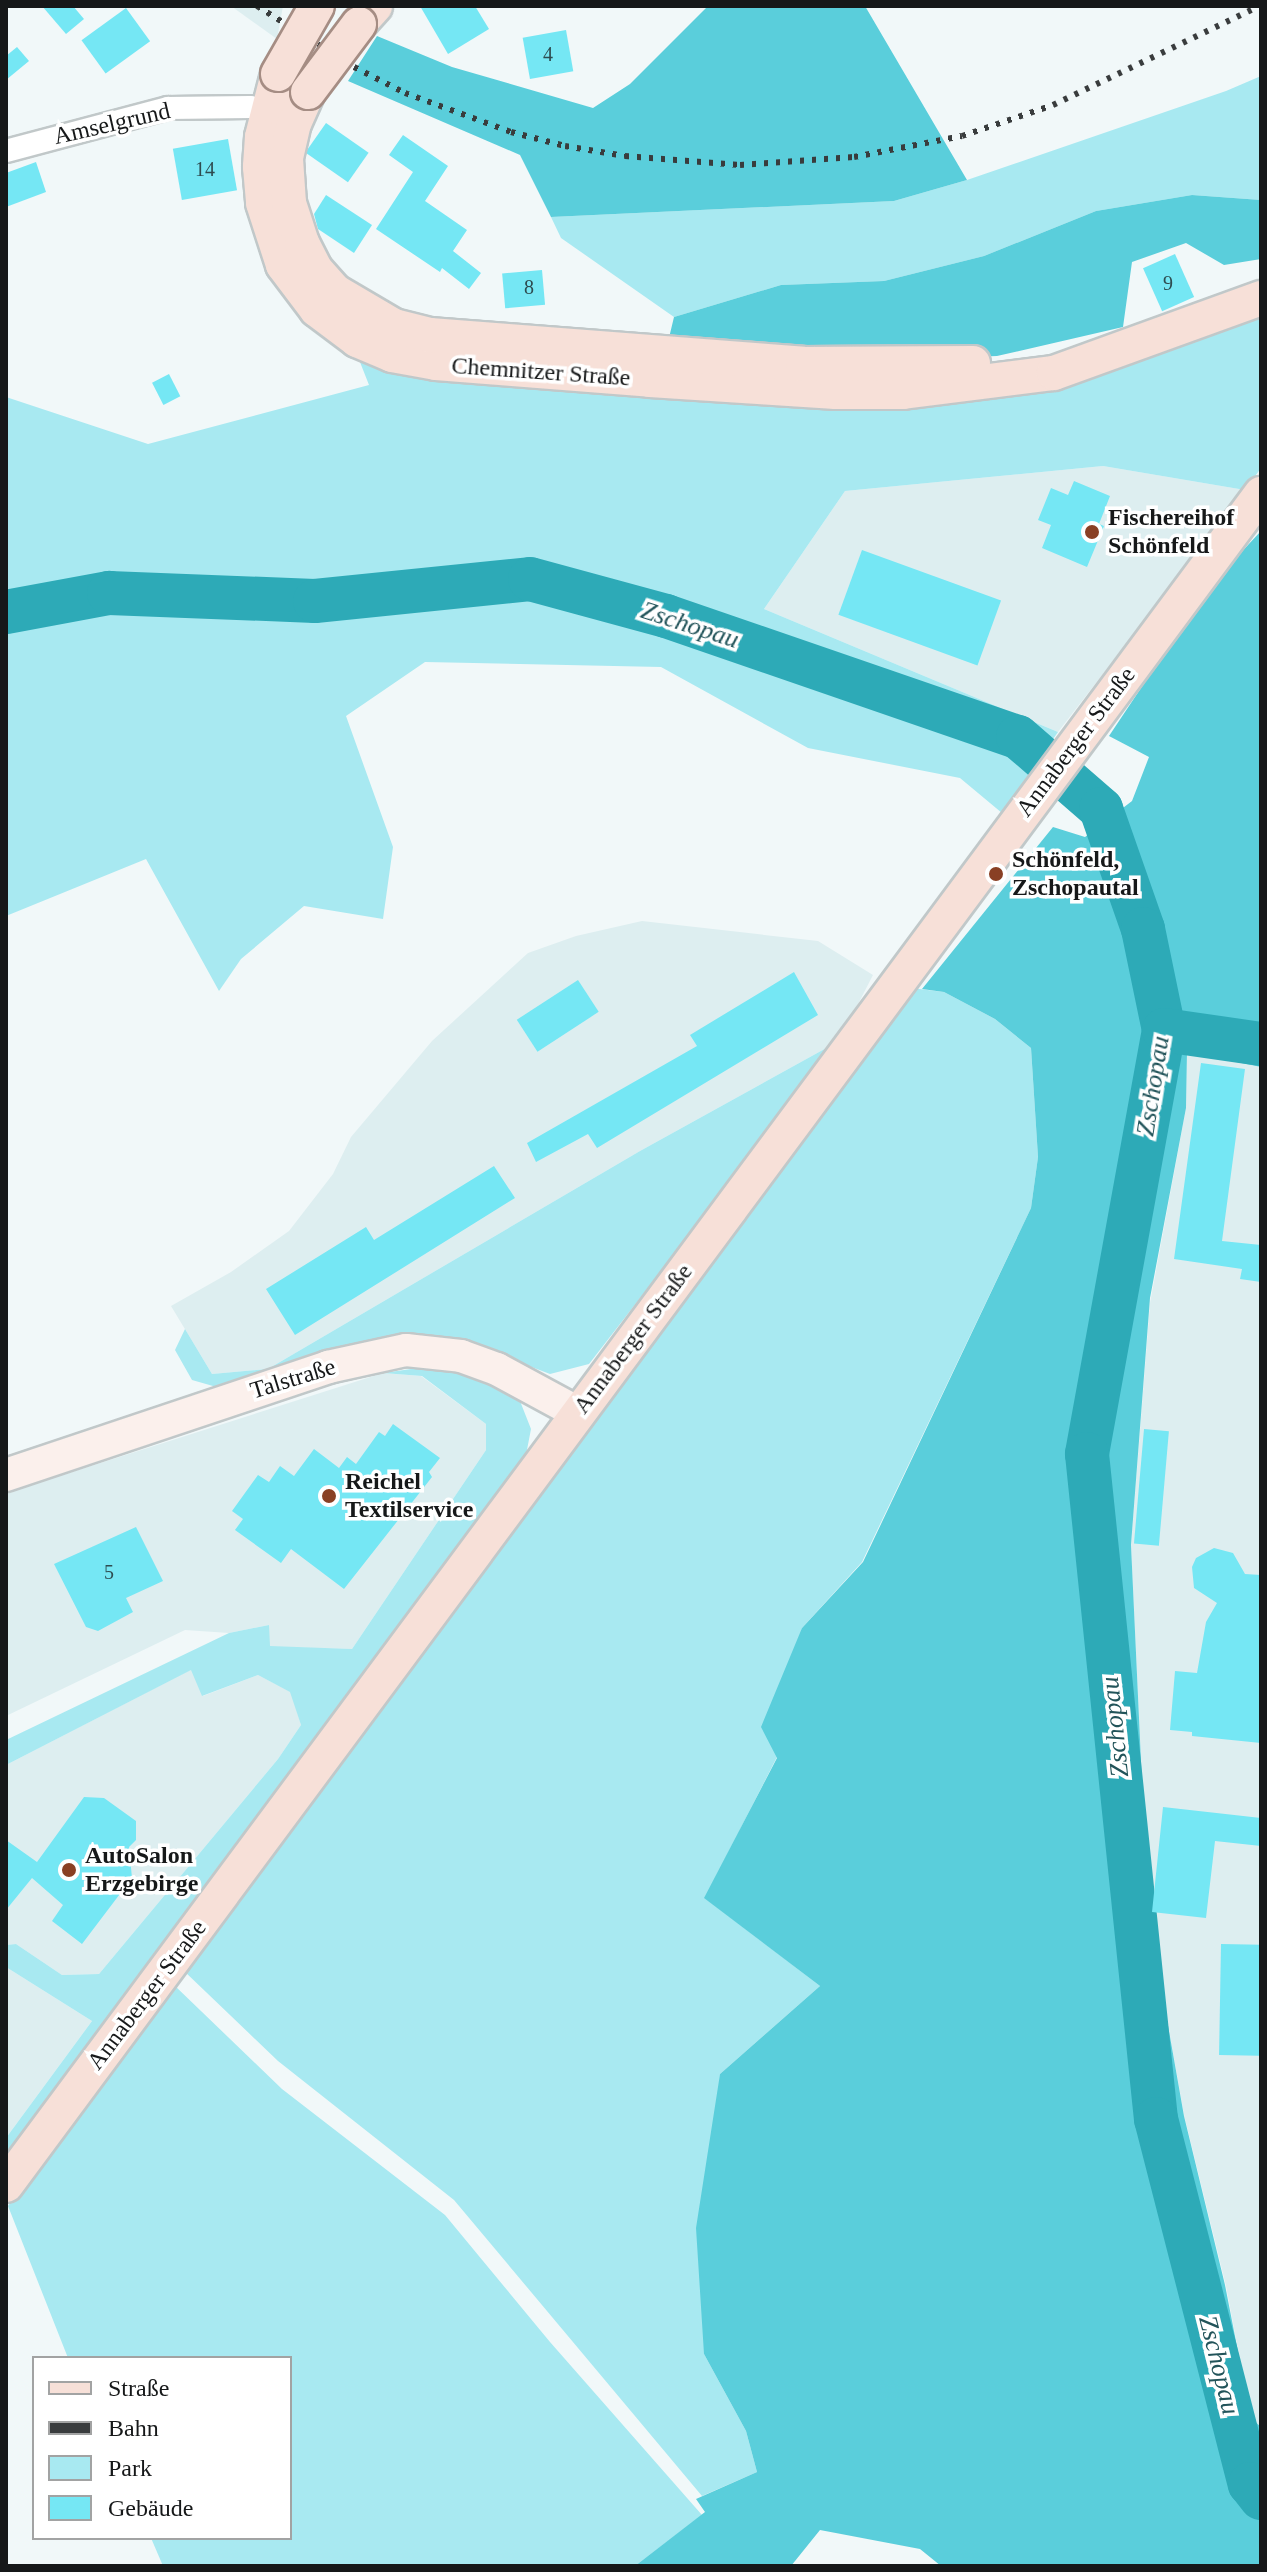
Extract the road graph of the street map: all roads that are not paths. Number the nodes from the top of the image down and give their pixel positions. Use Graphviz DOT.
graph roads {
  1 [pos="317,6"];
  2 [pos="367,15"];
  3 [pos="267,111"];
  4 [pos="6,151"];
  5 [pos="1261,298"];
  6 [pos="1105,354"];
  7 [pos="1261,494"];
  8 [pos="578,1413"];
  9 [pos="6,1475"];
  10 [pos="6,2185"];
  1 -- 3 [label="main road, Chemnitzer Straße, bridge"];
  2 -- 6 [label="main road, Chemnitzer Straße, bridge"];
  3 -- 4 [label="street, Amselgrund"];
  3 -- 6 [label="main road, Chemnitzer Straße"];
  5 -- 6 [label="main road, Chemnitzer Straße"];
  7 -- 8 [label="main road, Annaberger Straße"];
  8 -- 9 [label="main road, Talstraße"];
  8 -- 10 [label="main road, Annaberger Straße"];
}
